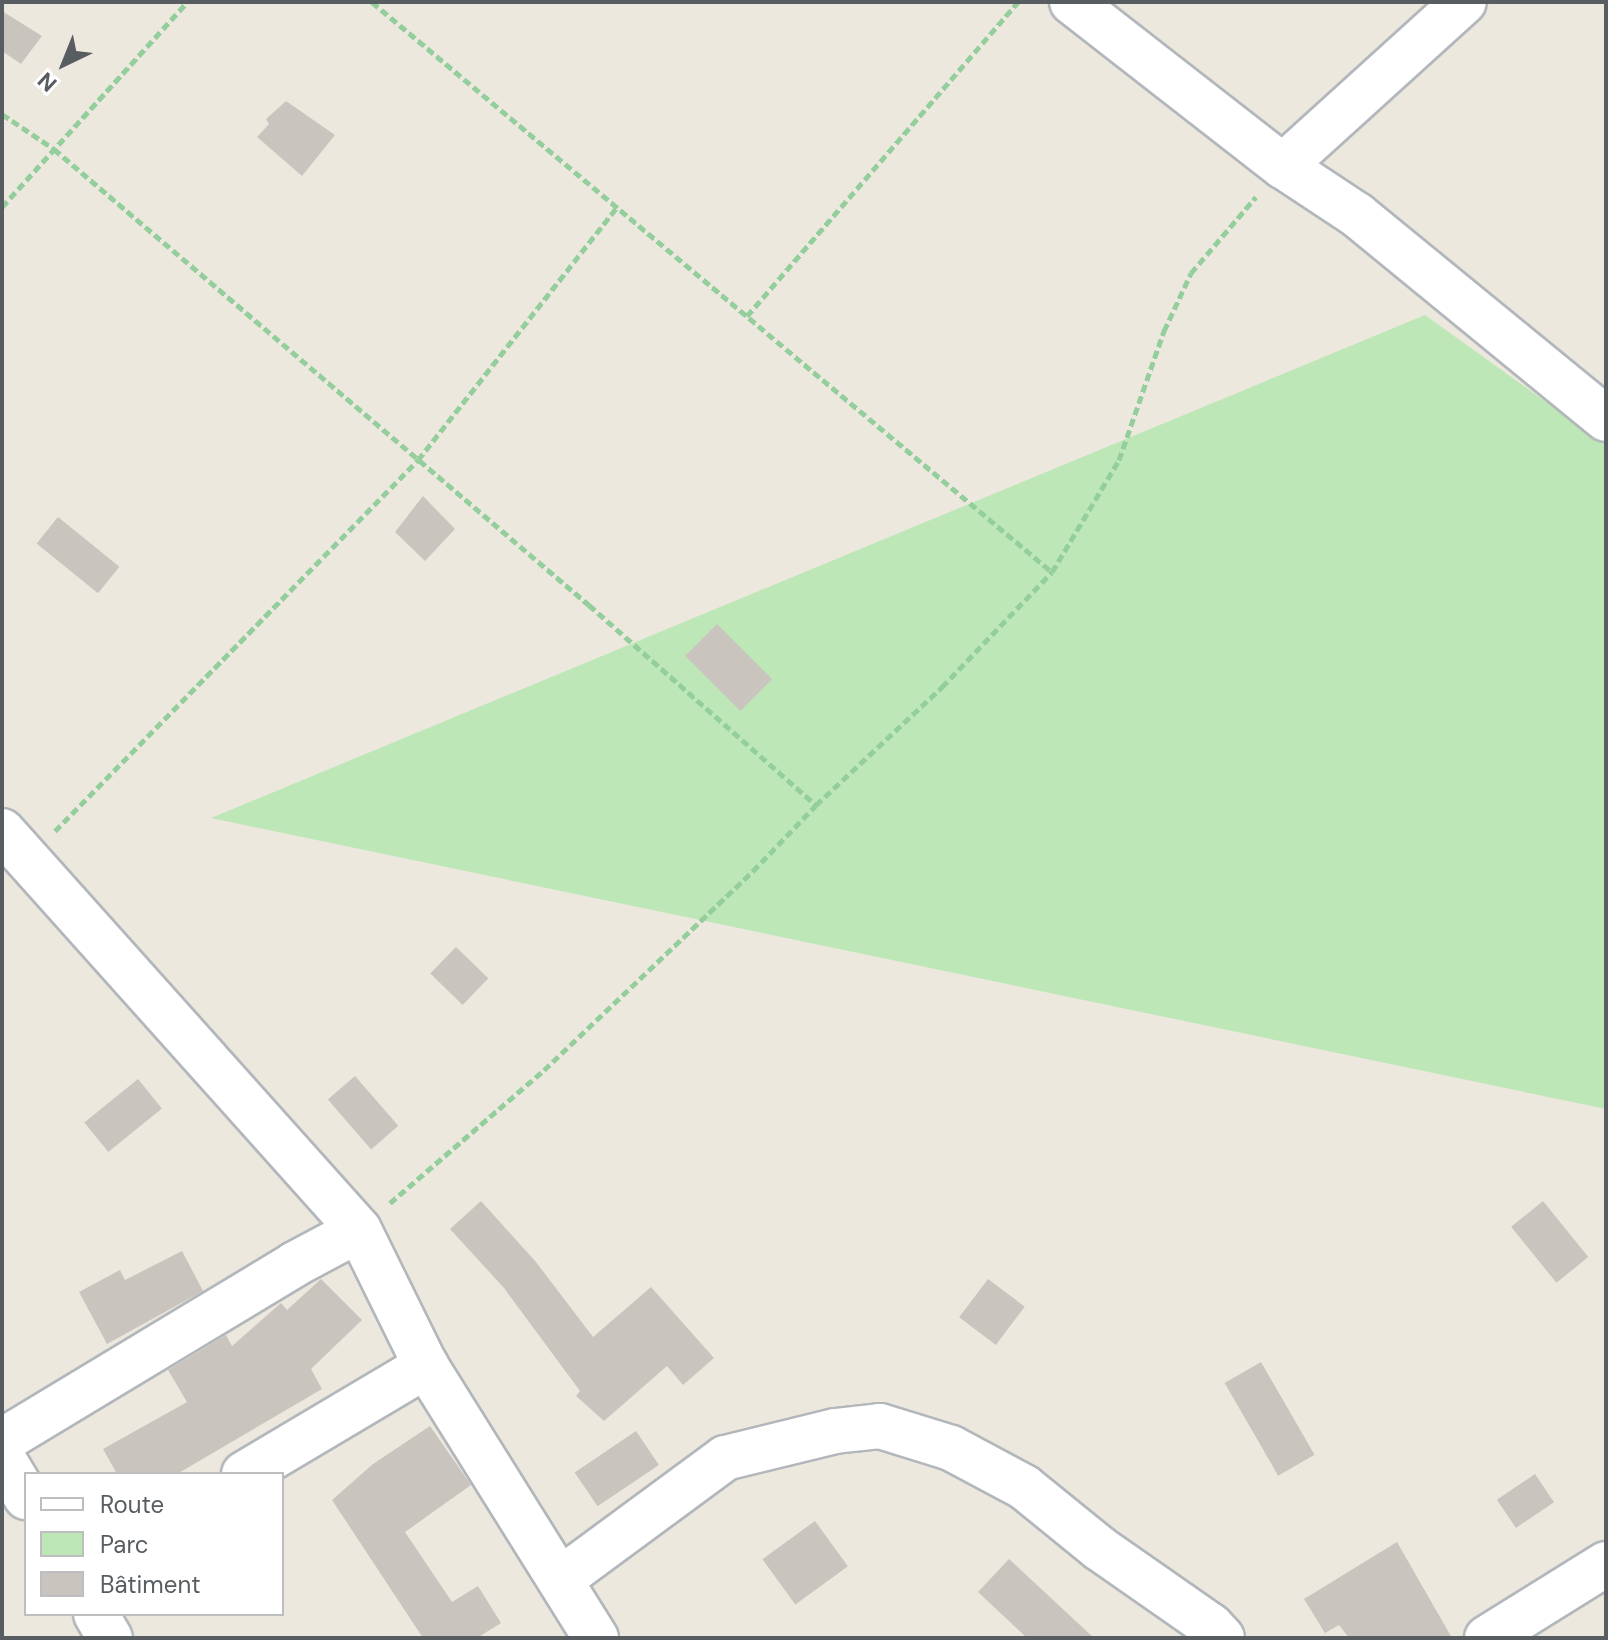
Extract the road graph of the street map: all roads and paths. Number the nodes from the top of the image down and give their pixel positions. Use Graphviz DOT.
graph roads {
  1 [pos="187,2"];
  2 [pos="372,2"];
  3 [pos="1018,2"];
  4 [pos="1072,2"];
  5 [pos="1464,2"];
  6 [pos="2,114"];
  7 [pos="54,149"];
  8 [pos="1283,166"];
  9 [pos="2,207"];
  10 [pos="617,207"];
  11 [pos="747,316"];
  12 [pos="1606,419"];
  13 [pos="418,460"];
  14 [pos="1052,572"];
  15 [pos="816,805"];
  16 [pos="11,856"];
  17 [pos="359,1230"];
  18 [pos="426,1366"];
  19 [pos="2,1441"];
  20 [pos="2,1457"];
  21 [pos="247,1472"];
  22 [pos="24,1494"];
  23 [pos="1606,1564"];
  24 [pos="561,1579"];
  25 [pos="97,1616"];
  26 [pos="110,1638"];
  27 [pos="596,1638"];
  28 [pos="1222,1638"];
  29 [pos="1487,1638"];
  1 -- 7 [label="path"];
  2 -- 10 [label="path"];
  3 -- 11 [label="path"];
  4 -- 8 [label="street"];
  5 -- 8 [label="street"];
  6 -- 7 [label="path"];
  7 -- 9 [label="path"];
  7 -- 13 [label="path"];
  8 -- 12 [label="street"];
  8 -- 14 [label="path"];
  10 -- 11 [label="path"];
  10 -- 13 [label="path"];
  11 -- 14 [label="path"];
  13 -- 15 [label="path"];
  13 -- 16 [label="path"];
  14 -- 15 [label="path"];
  15 -- 17 [label="path"];
  16 -- 17 [label="street"];
  17 -- 18 [label="street"];
  17 -- 19 [label="street"];
  18 -- 21 [label="street"];
  18 -- 24 [label="street"];
  20 -- 22 [label="street"];
  23 -- 29 [label="street"];
  24 -- 27 [label="street"];
  24 -- 28 [label="street"];
  25 -- 26 [label="street"];
}
